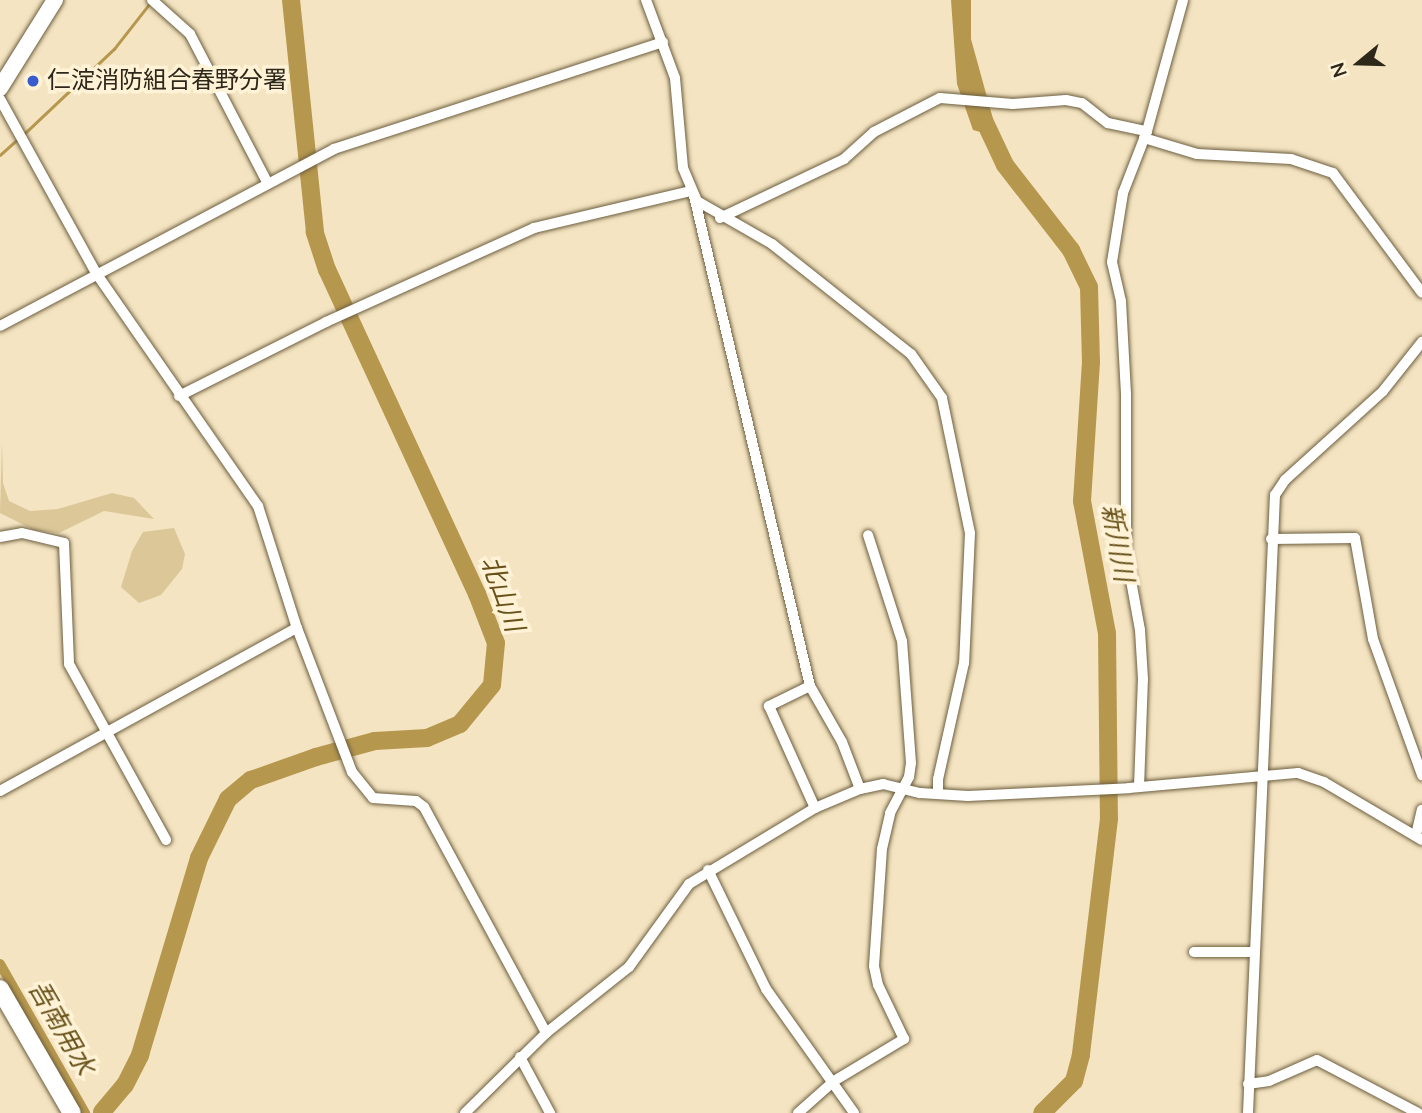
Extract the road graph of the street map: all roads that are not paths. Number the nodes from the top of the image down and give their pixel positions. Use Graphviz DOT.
graph roads {
  1 [pos="55,0"];
  2 [pos="152,0"];
  3 [pos="646,0"];
  4 [pos="1183,0"];
  5 [pos="663,43"];
  6 [pos="0,88"];
  7 [pos="0,99"];
  8 [pos="1145,135"];
  9 [pos="267,182"];
  10 [pos="692,194"];
  11 [pos="720,218"];
  12 [pos="96,273"];
  13 [pos="1422,293"];
  14 [pos="0,326"];
  15 [pos="1422,342"];
  16 [pos="179,396"];
  17 [pos="868,535"];
  18 [pos="0,537"];
  19 [pos="1270,539"];
  20 [pos="298,628"];
  21 [pos="810,686"];
  22 [pos="107,733"];
  23 [pos="1260,775"];
  24 [pos="1422,775"];
  25 [pos="903,786"];
  26 [pos="1134,788"];
  27 [pos="860,789"];
  28 [pos="0,791"];
  29 [pos="939,794"];
  30 [pos="815,808"];
  31 [pos="1422,810"];
  32 [pos="1419,837"];
  33 [pos="166,840"];
  34 [pos="708,870"];
  35 [pos="1194,952"];
  36 [pos="1252,952"];
  37 [pos="0,989"];
  38 [pos="546,1033"];
  39 [pos="520,1057"];
  40 [pos="834,1081"];
  41 [pos="1248,1084"];
  42 [pos="65,1111"];
  43 [pos="465,1113"];
  44 [pos="550,1113"];
  45 [pos="797,1113"];
  46 [pos="853,1113"];
  47 [pos="1248,1113"];
  48 [pos="1418,1113"];
  1 -- 6 [label="main road"];
  2 -- 9 [label="street"];
  3 -- 5 [label="street"];
  4 -- 8 [label="street"];
  5 -- 9 [label="street"];
  5 -- 10 [label="street"];
  7 -- 12 [label="street"];
  8 -- 11 [label="street"];
  8 -- 13 [label="street"];
  8 -- 26 [label="street"];
  9 -- 12 [label="street"];
  10 -- 11 [label="street"];
  10 -- 16 [label="street"];
  10 -- 21 [label="street"];
  11 -- 29 [label="street"];
  12 -- 14 [label="street"];
  12 -- 16 [label="street"];
  15 -- 19 [label="street"];
  16 -- 20 [label="street"];
  17 -- 25 [label="street"];
  18 -- 22 [label="street"];
  19 -- 23 [label="street"];
  19 -- 24 [label="street"];
  20 -- 22 [label="street"];
  20 -- 38 [label="street"];
  21 -- 27 [label="street"];
  21 -- 30 [label="street"];
  22 -- 28 [label="street"];
  22 -- 33 [label="street"];
  23 -- 26 [label="street"];
  23 -- 32 [label="street"];
  23 -- 36 [label="street"];
  25 -- 27 [label="street"];
  25 -- 29 [label="street"];
  25 -- 40 [label="street"];
  26 -- 29 [label="street"];
  27 -- 30 [label="street"];
  30 -- 34 [label="street"];
  31 -- 32 [label="street"];
  34 -- 38 [label="street"];
  34 -- 40 [label="street"];
  35 -- 36 [label="street"];
  36 -- 41 [label="street"];
  37 -- 42 [label="main road"];
  38 -- 39 [label="street"];
  39 -- 43 [label="street"];
  39 -- 44 [label="street"];
  40 -- 45 [label="street"];
  40 -- 46 [label="street"];
  41 -- 47 [label="street"];
  41 -- 48 [label="street"];
}
